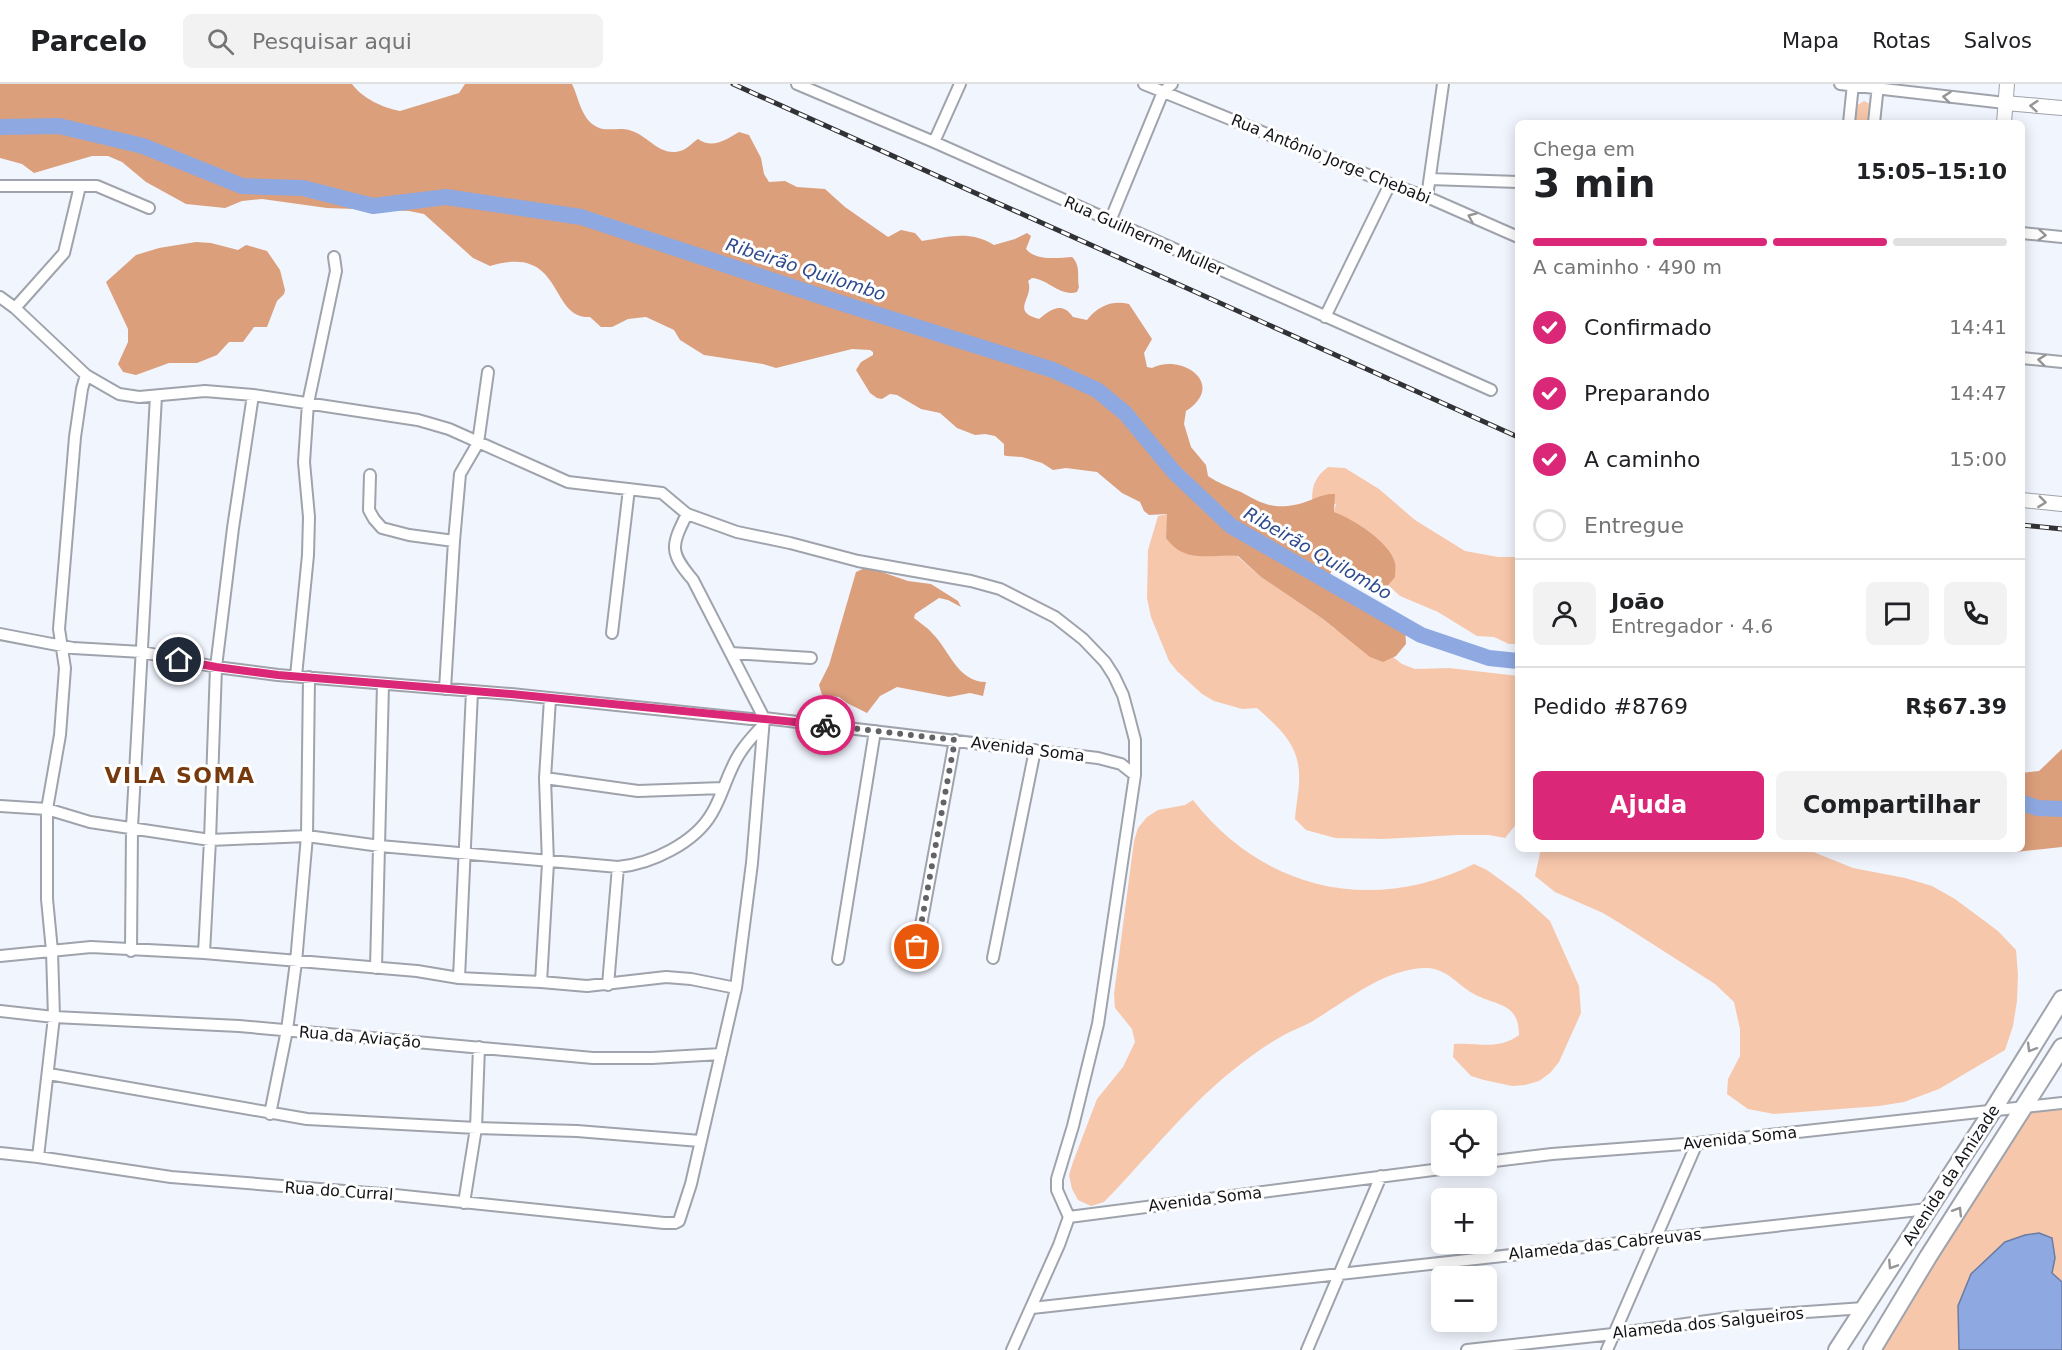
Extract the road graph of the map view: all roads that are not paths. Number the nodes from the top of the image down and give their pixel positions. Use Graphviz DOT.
graph roads {
  1 [pos="797,84"];
  2 [pos="960,84"];
  3 [pos="1144,84"];
  4 [pos="1172,84"];
  5 [pos="1443,84"];
  6 [pos="1840,84"];
  7 [pos="2007,84"];
  8 [pos="1853,85"];
  9 [pos="1877,87"];
  10 [pos="1163,92"];
  11 [pos="2005,104"];
  12 [pos="2062,108"];
  13 [pos="1849,120"];
  14 [pos="1874,120"];
  15 [pos="2004,120"];
  16 [pos="934,142"];
  17 [pos="1430,179"];
  18 [pos="1515,182"];
  19 [pos="1390,184"];
  20 [pos="0,186"];
  21 [pos="80,186"];
  22 [pos="1426,197"];
  23 [pos="149,208"];
  24 [pos="1110,221"];
  25 [pos="2025,233"];
  26 [pos="1515,236"];
  27 [pos="2062,237"];
  28 [pos="334,257"];
  29 [pos="0,297"];
  30 [pos="15,308"];
  31 [pos="1325,317"];
  32 [pos="2025,358"];
  33 [pos="2062,362"];
  34 [pos="488,372"];
  35 [pos="86,375"];
  36 [pos="1491,390"];
  37 [pos="253,395"];
  38 [pos="156,396"];
  39 [pos="308,404"];
  40 [pos="478,443"];
  41 [pos="370,475"];
  42 [pos="629,489"];
  43 [pos="2025,500"];
  44 [pos="2062,504"];
  45 [pos="687,514"];
  46 [pos="454,541"];
  47 [pos="612,633"];
  48 [pos="0,634"];
  49 [pos="61,645"];
  50 [pos="142,652"];
  51 [pos="731,653"];
  52 [pos="812,658"];
  53 [pos="216,667"];
  54 [pos="296,676"];
  55 [pos="309,677"];
  56 [pos="383,684"];
  57 [pos="445,689"];
  58 [pos="472,691"];
  59 [pos="549,699"];
  60 [pos="764,722"];
  61 [pos="875,731"];
  62 [pos="955,740"];
  63 [pos="1035,750"];
  64 [pos="1135,775"];
  65 [pos="545,778"];
  66 [pos="723,788"];
  67 [pos="0,806"];
  68 [pos="47,809"];
  69 [pos="132,827"];
  70 [pos="307,836"];
  71 [pos="210,840"];
  72 [pos="380,846"];
  73 [pos="464,855"];
  74 [pos="548,862"];
  75 [pos="618,867"];
  76 [pos="917,947"];
  77 [pos="52,951"];
  78 [pos="131,951"];
  79 [pos="204,953"];
  80 [pos="0,956"];
  81 [pos="993,958"];
  82 [pos="838,959"];
  83 [pos="296,962"];
  84 [pos="376,968"];
  85 [pos="459,978"];
  86 [pos="541,982"];
  87 [pos="608,985"];
  88 [pos="736,988"];
  89 [pos="2062,999"];
  90 [pos="0,1011"];
  91 [pos="54,1017"];
  92 [pos="287,1030"];
  93 [pos="479,1047"];
  94 [pos="2062,1047"];
  95 [pos="721,1054"];
  96 [pos="48,1074"];
  97 [pos="2062,1103"];
  98 [pos="2023,1108"];
  99 [pos="1993,1110"];
  100 [pos="270,1113"];
  101 [pos="476,1128"];
  102 [pos="700,1141"];
  103 [pos="1697,1143"];
  104 [pos="0,1153"];
  105 [pos="38,1156"];
  106 [pos="1497,1161"];
  107 [pos="1431,1170"];
  108 [pos="1381,1176"];
  109 [pos="464,1203"];
  110 [pos="1928,1209"];
  111 [pos="1069,1217"];
  112 [pos="1657,1238"];
  113 [pos="1341,1274"];
  114 [pos="1032,1308"];
  115 [pos="1864,1308"];
  116 [pos="1841,1310"];
  117 [pos="1854,1324"];
  118 [pos="1613,1334"];
  119 [pos="1012,1350"];
  120 [pos="1307,1350"];
  121 [pos="1467,1350"];
  122 [pos="1607,1350"];
  123 [pos="1837,1350"];
  124 [pos="1872,1350"];
  1 -- 16 [label="street, Rua Guilherme Muller"];
  2 -- 16 [label="street"];
  3 -- 10 [label="street, Rua Antônio Jorge Chebabi"];
  4 -- 10 [label="street"];
  5 -- 17 [label="street"];
  6 -- 8 [label="street"];
  7 -- 11 [label="street"];
  8 -- 9 [label="street"];
  8 -- 13 [label="street"];
  11 -- 9 [label="street, one-way"];
  9 -- 14 [label="street"];
  10 -- 19 [label="street, Rua Antônio Jorge Chebabi"];
  10 -- 24 [label="street"];
  12 -- 11 [label="street, one-way"];
  11 -- 15 [label="street"];
  16 -- 24 [label="street, Rua Guilherme Muller"];
  17 -- 18 [label="street"];
  17 -- 22 [label="street"];
  19 -- 22 [label="street, Rua Antônio Jorge Chebabi"];
  19 -- 31 [label="street"];
  20 -- 21 [label="street"];
  21 -- 23 [label="street"];
  21 -- 30 [label="street"];
  26 -- 22 [label="street, Rua Antônio Jorge Chebabi, one-way"];
  24 -- 31 [label="street, Rua Guilherme Muller"];
  25 -- 27 [label="street, one-way"];
  28 -- 39 [label="street"];
  29 -- 30 [label="street"];
  30 -- 35 [label="street"];
  31 -- 36 [label="street, Rua Guilherme Muller"];
  33 -- 32 [label="street, one-way"];
  34 -- 40 [label="street"];
  35 -- 38 [label="street"];
  35 -- 49 [label="street"];
  37 -- 38 [label="street"];
  37 -- 39 [label="street"];
  37 -- 53 [label="street"];
  38 -- 50 [label="street"];
  39 -- 40 [label="street"];
  39 -- 54 [label="street"];
  40 -- 42 [label="street"];
  40 -- 46 [label="street"];
  41 -- 46 [label="street"];
  42 -- 45 [label="street"];
  42 -- 47 [label="street"];
  43 -- 44 [label="street, one-way"];
  45 -- 51 [label="street"];
  45 -- 64 [label="street"];
  46 -- 57 [label="street"];
  48 -- 49 [label="street, Avenida Soma"];
  49 -- 50 [label="street, Avenida Soma"];
  49 -- 68 [label="street"];
  50 -- 53 [label="street, Avenida Soma"];
  50 -- 69 [label="street"];
  51 -- 52 [label="street"];
  51 -- 60 [label="street"];
  53 -- 54 [label="street, Avenida Soma"];
  53 -- 71 [label="street"];
  54 -- 55 [label="street, Avenida Soma"];
  55 -- 56 [label="street, Avenida Soma"];
  55 -- 70 [label="street"];
  56 -- 57 [label="street, Avenida Soma"];
  56 -- 72 [label="street"];
  57 -- 58 [label="street, Avenida Soma"];
  58 -- 59 [label="street, Avenida Soma"];
  58 -- 73 [label="street"];
  59 -- 60 [label="street, Avenida Soma"];
  59 -- 65 [label="street"];
  60 -- 61 [label="street, Avenida Soma"];
  60 -- 66 [label="street"];
  60 -- 88 [label="street"];
  61 -- 62 [label="street, Avenida Soma"];
  61 -- 82 [label="street"];
  62 -- 63 [label="street, Avenida Soma"];
  62 -- 76 [label="street"];
  63 -- 64 [label="street, Avenida Soma"];
  63 -- 81 [label="street"];
  64 -- 111 [label="street"];
  65 -- 66 [label="street"];
  65 -- 74 [label="street"];
  66 -- 75 [label="street"];
  67 -- 68 [label="street"];
  68 -- 69 [label="street"];
  68 -- 77 [label="street"];
  69 -- 71 [label="street"];
  69 -- 78 [label="street"];
  70 -- 71 [label="street"];
  70 -- 72 [label="street"];
  70 -- 83 [label="street"];
  71 -- 79 [label="street"];
  72 -- 73 [label="street"];
  72 -- 84 [label="street"];
  73 -- 74 [label="street"];
  73 -- 85 [label="street"];
  74 -- 75 [label="street"];
  74 -- 86 [label="street"];
  75 -- 87 [label="street"];
  77 -- 78 [label="street"];
  77 -- 80 [label="street"];
  77 -- 91 [label="street"];
  78 -- 79 [label="street"];
  79 -- 83 [label="street"];
  83 -- 84 [label="street"];
  83 -- 92 [label="street"];
  84 -- 85 [label="street"];
  85 -- 86 [label="street"];
  86 -- 87 [label="street"];
  87 -- 88 [label="street"];
  88 -- 95 [label="street"];
  89 -- 99 [label="main road, Avenida da Amizade, one-way"];
  90 -- 91 [label="street, Rua da Aviação"];
  91 -- 92 [label="street, Rua da Aviação"];
  91 -- 96 [label="street"];
  92 -- 93 [label="street, Rua da Aviação"];
  92 -- 100 [label="street"];
  93 -- 95 [label="street, Rua da Aviação"];
  93 -- 101 [label="street"];
  94 -- 98 [label="main road, Avenida da Amizade"];
  95 -- 102 [label="street"];
  96 -- 100 [label="street"];
  96 -- 105 [label="street"];
  97 -- 98 [label="street, Avenida Soma"];
  98 -- 99 [label="street, Avenida Soma"];
  124 -- 98 [label="main road, Avenida da Amizade, one-way"];
  99 -- 103 [label="street, Avenida Soma"];
  99 -- 110 [label="main road, Avenida da Amizade"];
  100 -- 101 [label="street"];
  101 -- 102 [label="street"];
  101 -- 109 [label="street"];
  102 -- 109 [label="street, Rua do Curral"];
  103 -- 106 [label="street, Avenida Soma"];
  103 -- 112 [label="street"];
  104 -- 105 [label="street, Rua do Curral"];
  105 -- 109 [label="street, Rua do Curral"];
  107 -- 108 [label="street, Avenida Soma"];
  108 -- 111 [label="street, Avenida Soma"];
  108 -- 113 [label="street"];
  110 -- 112 [label="street, Alameda das Cabreuvas"];
  110 -- 115 [label="main road, Avenida da Amizade, one-way"];
  111 -- 114 [label="street"];
  112 -- 113 [label="street, Alameda das Cabreuvas"];
  112 -- 118 [label="street"];
  113 -- 114 [label="street, Alameda das Cabreuvas"];
  113 -- 120 [label="street"];
  114 -- 119 [label="street"];
  115 -- 116 [label="street, Alameda dos Salgueiros"];
  115 -- 117 [label="main road, Avenida da Amizade"];
  116 -- 117 [label="street"];
  116 -- 118 [label="street, Alameda dos Salgueiros"];
  117 -- 123 [label="main road, Avenida da Amizade"];
  118 -- 121 [label="street, Alameda dos Salgueiros"];
  118 -- 122 [label="street"];
}
